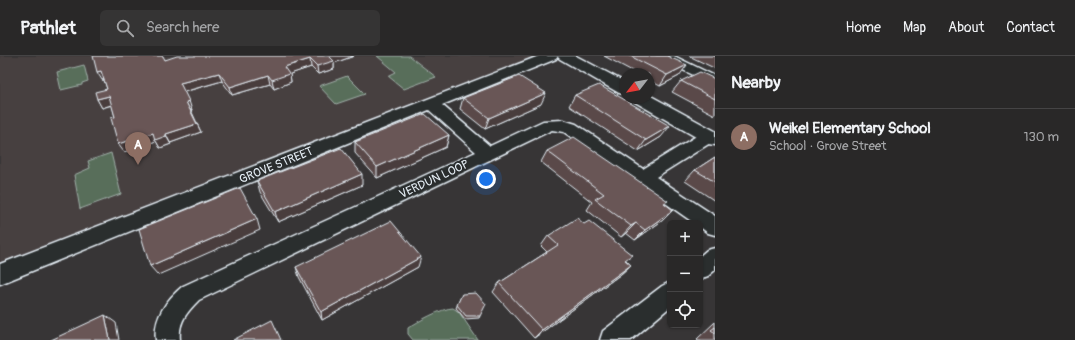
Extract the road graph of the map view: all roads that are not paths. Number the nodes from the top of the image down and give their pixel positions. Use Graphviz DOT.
graph roads {
  1 [pos="551,56"];
  2 [pos="565,56"];
  3 [pos="664,56"];
  4 [pos="715,81"];
  5 [pos="619,86"];
  6 [pos="430,104"];
  7 [pos="652,104"];
  8 [pos="712,138"];
  9 [pos="488,153"];
  10 [pos="643,176"];
  11 [pos="715,226"];
  12 [pos="715,257"];
  13 [pos="703,267"];
  14 [pos="0,274"];
  15 [pos="667,295"];
  16 [pos="168,340"];
  17 [pos="612,340"];
  1 -- 6 [label="street, GROVE STREET"];
  2 -- 5 [label="street"];
  3 -- 4 [label="street"];
  6 -- 9 [label="street"];
  6 -- 14 [label="street, GROVE STREET"];
  7 -- 8 [label="street"];
  8 -- 10 [label="street"];
  9 -- 10 [label="street, VERDUN LOOP"];
  9 -- 16 [label="street, VERDUN LOOP"];
  10 -- 11 [label="street, VERDUN LOOP"];
  12 -- 13 [label="street"];
  15 -- 17 [label="street"];
}
